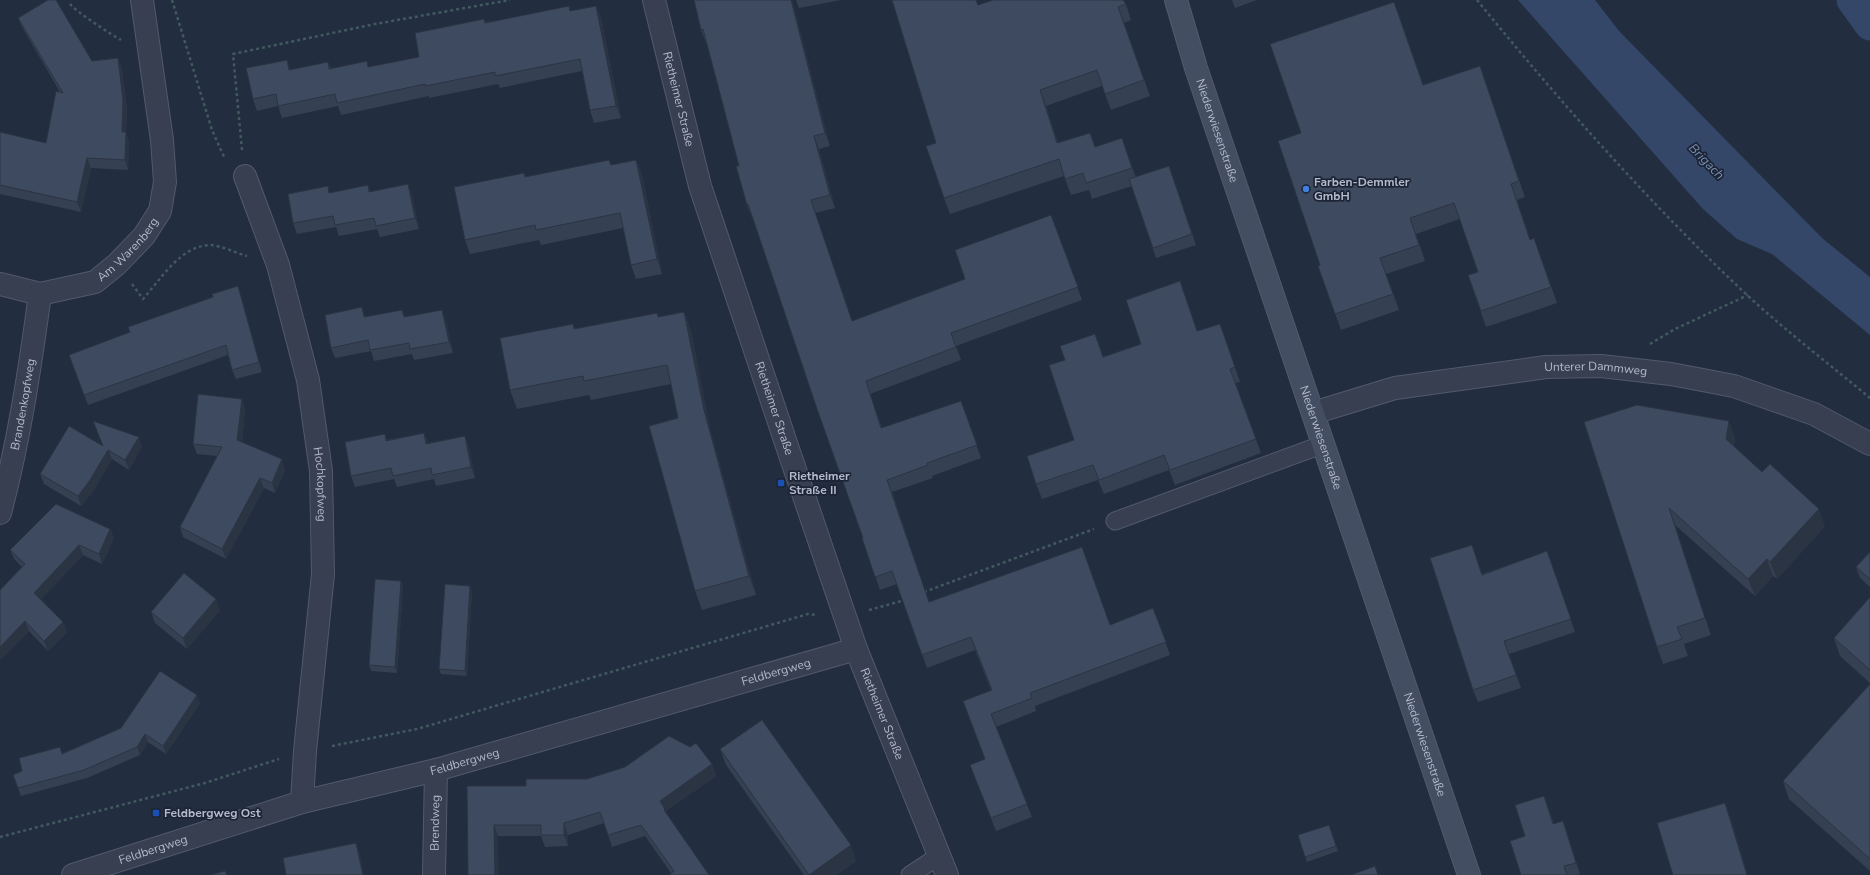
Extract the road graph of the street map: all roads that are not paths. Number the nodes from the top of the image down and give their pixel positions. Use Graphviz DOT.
graph roads {
  1 [pos="142,0"];
  2 [pos="654,0"];
  3 [pos="1176,0"];
  4 [pos="245,176"];
  5 [pos="0,284"];
  6 [pos="40,294"];
  7 [pos="1313,413"];
  8 [pos="1324,444"];
  9 [pos="1870,444"];
  10 [pos="0,513"];
  11 [pos="1115,522"];
  12 [pos="856,649"];
  13 [pos="436,770"];
  14 [pos="302,802"];
  15 [pos="943,865"];
  16 [pos="104,870"];
  17 [pos="73,875"];
  18 [pos="434,875"];
  19 [pos="910,875"];
  20 [pos="1469,875"];
  1 -- 6 [label="street, Am Warenberg"];
  2 -- 12 [label="street, Rietheimer Straße"];
  3 -- 7 [label="street, Niederwiesenstraße"];
  4 -- 14 [label="street, Hochkopfweg"];
  5 -- 6 [label="street, Am Warenberg"];
  6 -- 10 [label="street, Brandenkopfweg"];
  7 -- 8 [label="street, Niederwiesenstraße"];
  7 -- 9 [label="street, Unterer Dammweg"];
  8 -- 11 [label="lane"];
  8 -- 20 [label="street, Niederwiesenstraße"];
  12 -- 13 [label="street, Feldbergweg"];
  12 -- 15 [label="street, Rietheimer Straße"];
  13 -- 14 [label="street, Feldbergweg"];
  13 -- 18 [label="street, Brendweg"];
  14 -- 16 [label="street, Feldbergweg"];
  15 -- 19 [label="lane"];
  16 -- 17 [label="street, Feldbergweg"];
}
